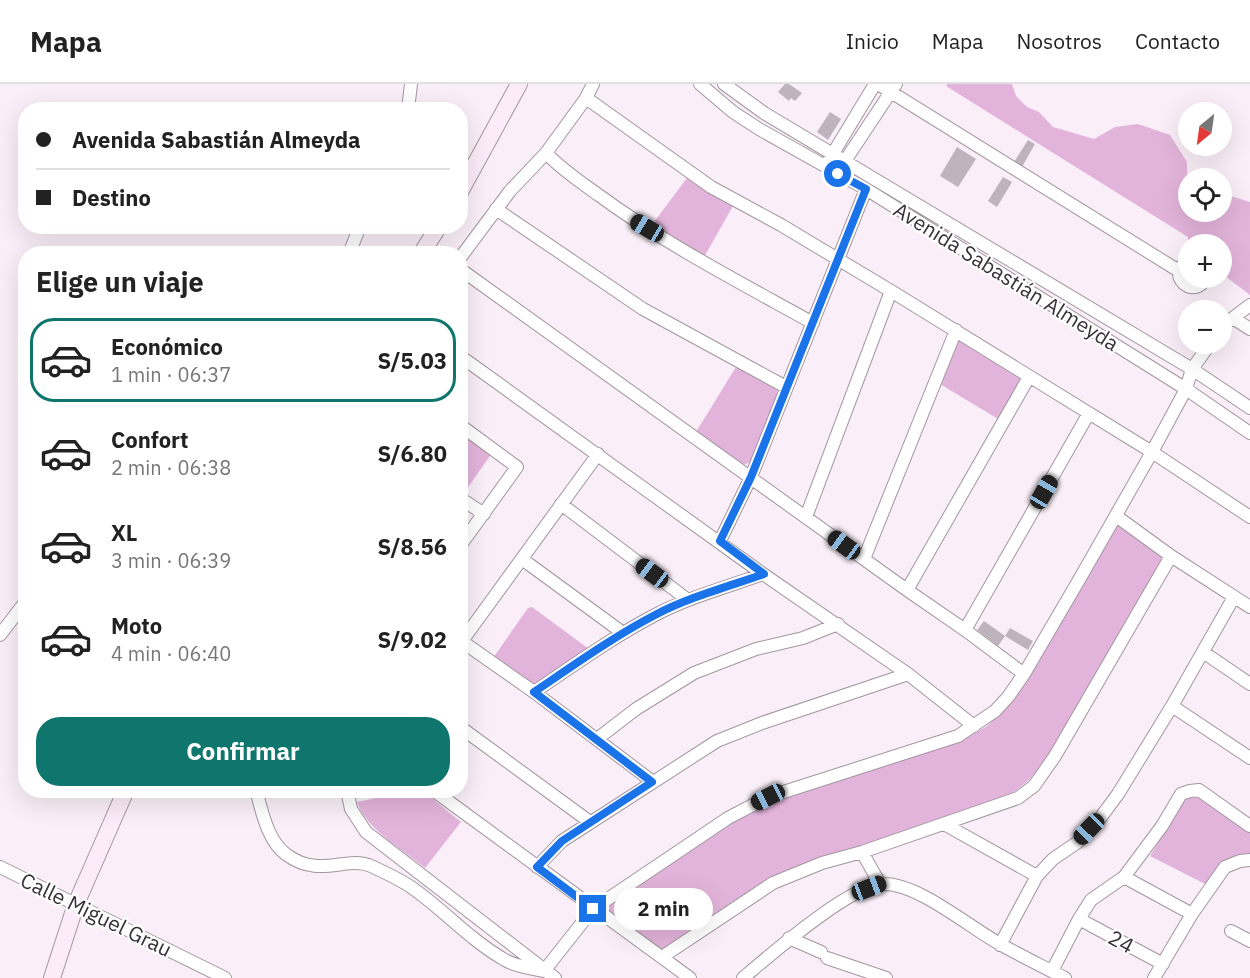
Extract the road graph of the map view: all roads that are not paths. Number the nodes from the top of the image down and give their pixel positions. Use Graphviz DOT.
graph roads {
  1 [pos="411,84"];
  2 [pos="519,84"];
  3 [pos="593,84"];
  4 [pos="700,84"];
  5 [pos="724,84"];
  6 [pos="876,84"];
  7 [pos="893,88"];
  8 [pos="586,98"];
  9 [pos="409,102"];
  10 [pos="546,153"];
  11 [pos="833,154"];
  12 [pos="844,161"];
  13 [pos="825,166"];
  14 [pos="837,173"];
  15 [pos="468,177"];
  16 [pos="866,189"];
  17 [pos="496,209"];
  18 [pos="468,247"];
  19 [pos="838,259"];
  20 [pos="1178,270"];
  21 [pos="468,275"];
  22 [pos="891,291"];
  23 [pos="1250,305"];
  24 [pos="1233,318"];
  25 [pos="813,323"];
  26 [pos="1250,329"];
  27 [pos="956,330"];
  28 [pos="1203,354"];
  29 [pos="468,362"];
  30 [pos="1192,369"];
  31 [pos="1029,377"];
  32 [pos="786,387"];
  33 [pos="1186,389"];
  34 [pos="1250,408"];
  35 [pos="1089,414"];
  36 [pos="468,431"];
  37 [pos="1250,434"];
  38 [pos="1152,452"];
  39 [pos="598,454"];
  40 [pos="751,477"];
  41 [pos="468,503"];
  42 [pos="561,504"];
  43 [pos="484,514"];
  44 [pos="1116,516"];
  45 [pos="806,517"];
  46 [pos="1250,517"];
  47 [pos="468,535"];
  48 [pos="720,541"];
  49 [pos="1171,556"];
  50 [pos="522,559"];
  51 [pos="864,559"];
  52 [pos="764,574"];
  53 [pos="907,590"];
  54 [pos="1234,597"];
  55 [pos="688,600"];
  56 [pos="1250,607"];
  57 [pos="18,611"];
  58 [pos="838,624"];
  59 [pos="965,630"];
  60 [pos="468,632"];
  61 [pos="623,633"];
  62 [pos="0,635"];
  63 [pos="468,646"];
  64 [pos="1203,652"];
  65 [pos="908,674"];
  66 [pos="1024,674"];
  67 [pos="1250,684"];
  68 [pos="534,692"];
  69 [pos="1172,706"];
  70 [pos="974,726"];
  71 [pos="468,733"];
  72 [pos="597,739"];
  73 [pos="1250,758"];
  74 [pos="652,782"];
  75 [pos="122,798"];
  76 [pos="258,798"];
  77 [pos="349,798"];
  78 [pos="444,798"];
  79 [pos="590,822"];
  80 [pos="944,824"];
  81 [pos="1250,826"];
  82 [pos="862,852"];
  83 [pos="1250,860"];
  84 [pos="0,867"];
  85 [pos="537,867"];
  86 [pos="1037,876"];
  87 [pos="1124,877"];
  88 [pos="880,884"];
  89 [pos="76,904"];
  90 [pos="593,909"];
  91 [pos="1192,914"];
  92 [pos="1079,919"];
  93 [pos="1231,931"];
  94 [pos="789,938"];
  95 [pos="1250,941"];
  96 [pos="1000,945"];
  97 [pos="662,957"];
  98 [pos="1163,964"];
  99 [pos="1052,971"];
  100 [pos="550,974"];
  101 [pos="52,978"];
  102 [pos="225,978"];
  103 [pos="690,978"];
  104 [pos="743,978"];
  105 [pos="886,978"];
  106 [pos="1065,978"];
  107 [pos="1154,978"];
  1 -- 9 [label="street"];
  2 -- 15 [label="main road"];
  3 -- 8 [label="street"];
  4 -- 13 [label="street, Avenida Sabastián Almeyda"];
  5 -- 11 [label="street, Avenida Sabastián Almeyda"];
  6 -- 7 [label="street"];
  6 -- 11 [label="street"];
  7 -- 12 [label="street"];
  7 -- 20 [label="street"];
  8 -- 10 [label="street"];
  8 -- 19 [label="street"];
  10 -- 17 [label="street"];
  10 -- 25 [label="street"];
  11 -- 12 [label="street, Avenida Sabastián Almeyda"];
  11 -- 13 [label="street"];
  12 -- 14 [label="street"];
  12 -- 30 [label="street, Avenida Sabastián Almeyda"];
  13 -- 14 [label="street, Avenida Sabastián Almeyda"];
  14 -- 16 [label="street, Avenida Sabastián Almeyda"];
  16 -- 19 [label="street"];
  16 -- 33 [label="street, Avenida Sabastián Almeyda"];
  17 -- 18 [label="street"];
  17 -- 32 [label="street"];
  19 -- 22 [label="street"];
  19 -- 25 [label="street"];
  21 -- 40 [label="street"];
  22 -- 27 [label="street"];
  22 -- 45 [label="street"];
  23 -- 24 [label="street"];
  24 -- 26 [label="street"];
  25 -- 32 [label="street"];
  27 -- 31 [label="street"];
  27 -- 51 [label="street"];
  28 -- 30 [label="street"];
  29 -- 39 [label="street"];
  30 -- 33 [label="street"];
  30 -- 34 [label="street, Avenida Sabastián Almeyda"];
  31 -- 35 [label="street"];
  31 -- 53 [label="street"];
  32 -- 40 [label="street"];
  33 -- 37 [label="street, Avenida Sabastián Almeyda"];
  33 -- 38 [label="street"];
  35 -- 38 [label="street"];
  35 -- 59 [label="street"];
  36 -- 43 [label="street"];
  38 -- 44 [label="street"];
  38 -- 46 [label="street"];
  39 -- 42 [label="street"];
  39 -- 48 [label="street"];
  40 -- 45 [label="street"];
  40 -- 48 [label="street"];
  41 -- 43 [label="street"];
  42 -- 50 [label="street"];
  42 -- 55 [label="street"];
  43 -- 47 [label="street"];
  44 -- 49 [label="street"];
  44 -- 66 [label="street"];
  45 -- 51 [label="street"];
  48 -- 52 [label="street"];
  49 -- 54 [label="street"];
  49 -- 80 [label="street"];
  50 -- 60 [label="street"];
  50 -- 61 [label="street"];
  51 -- 53 [label="street"];
  52 -- 55 [label="street"];
  52 -- 58 [label="street"];
  53 -- 59 [label="street"];
  54 -- 56 [label="street"];
  54 -- 64 [label="street"];
  55 -- 61 [label="street"];
  57 -- 62 [label="street"];
  58 -- 65 [label="street"];
  58 -- 72 [label="street"];
  59 -- 66 [label="street"];
  61 -- 68 [label="street"];
  63 -- 68 [label="street"];
  64 -- 67 [label="street"];
  64 -- 69 [label="street"];
  65 -- 70 [label="street"];
  65 -- 74 [label="street"];
  66 -- 70 [label="street"];
  68 -- 72 [label="street"];
  69 -- 73 [label="street"];
  69 -- 86 [label="street"];
  70 -- 90 [label="street"];
  71 -- 79 [label="street"];
  72 -- 74 [label="street"];
  74 -- 79 [label="street"];
  75 -- 89 [label="main road"];
  76 -- 100 [label="street"];
  77 -- 100 [label="street"];
  78 -- 85 [label="street"];
  79 -- 85 [label="street"];
  80 -- 82 [label="street"];
  80 -- 86 [label="street"];
  81 -- 87 [label="street"];
  82 -- 88 [label="street"];
  82 -- 97 [label="street"];
  83 -- 91 [label="street"];
  84 -- 89 [label="street, Calle Miguel Grau"];
  85 -- 90 [label="street"];
  86 -- 96 [label="street"];
  87 -- 91 [label="street"];
  87 -- 92 [label="street"];
  88 -- 94 [label="street"];
  88 -- 96 [label="street"];
  89 -- 101 [label="main road"];
  89 -- 102 [label="street, Calle Miguel Grau"];
  90 -- 97 [label="street"];
  90 -- 100 [label="street"];
  91 -- 98 [label="street"];
  92 -- 98 [label="street, 24"];
  92 -- 99 [label="street"];
  93 -- 95 [label="street"];
  94 -- 104 [label="street"];
  94 -- 105 [label="street"];
  96 -- 99 [label="street"];
  97 -- 103 [label="street"];
  98 -- 107 [label="street"];
  99 -- 106 [label="street"];
}
